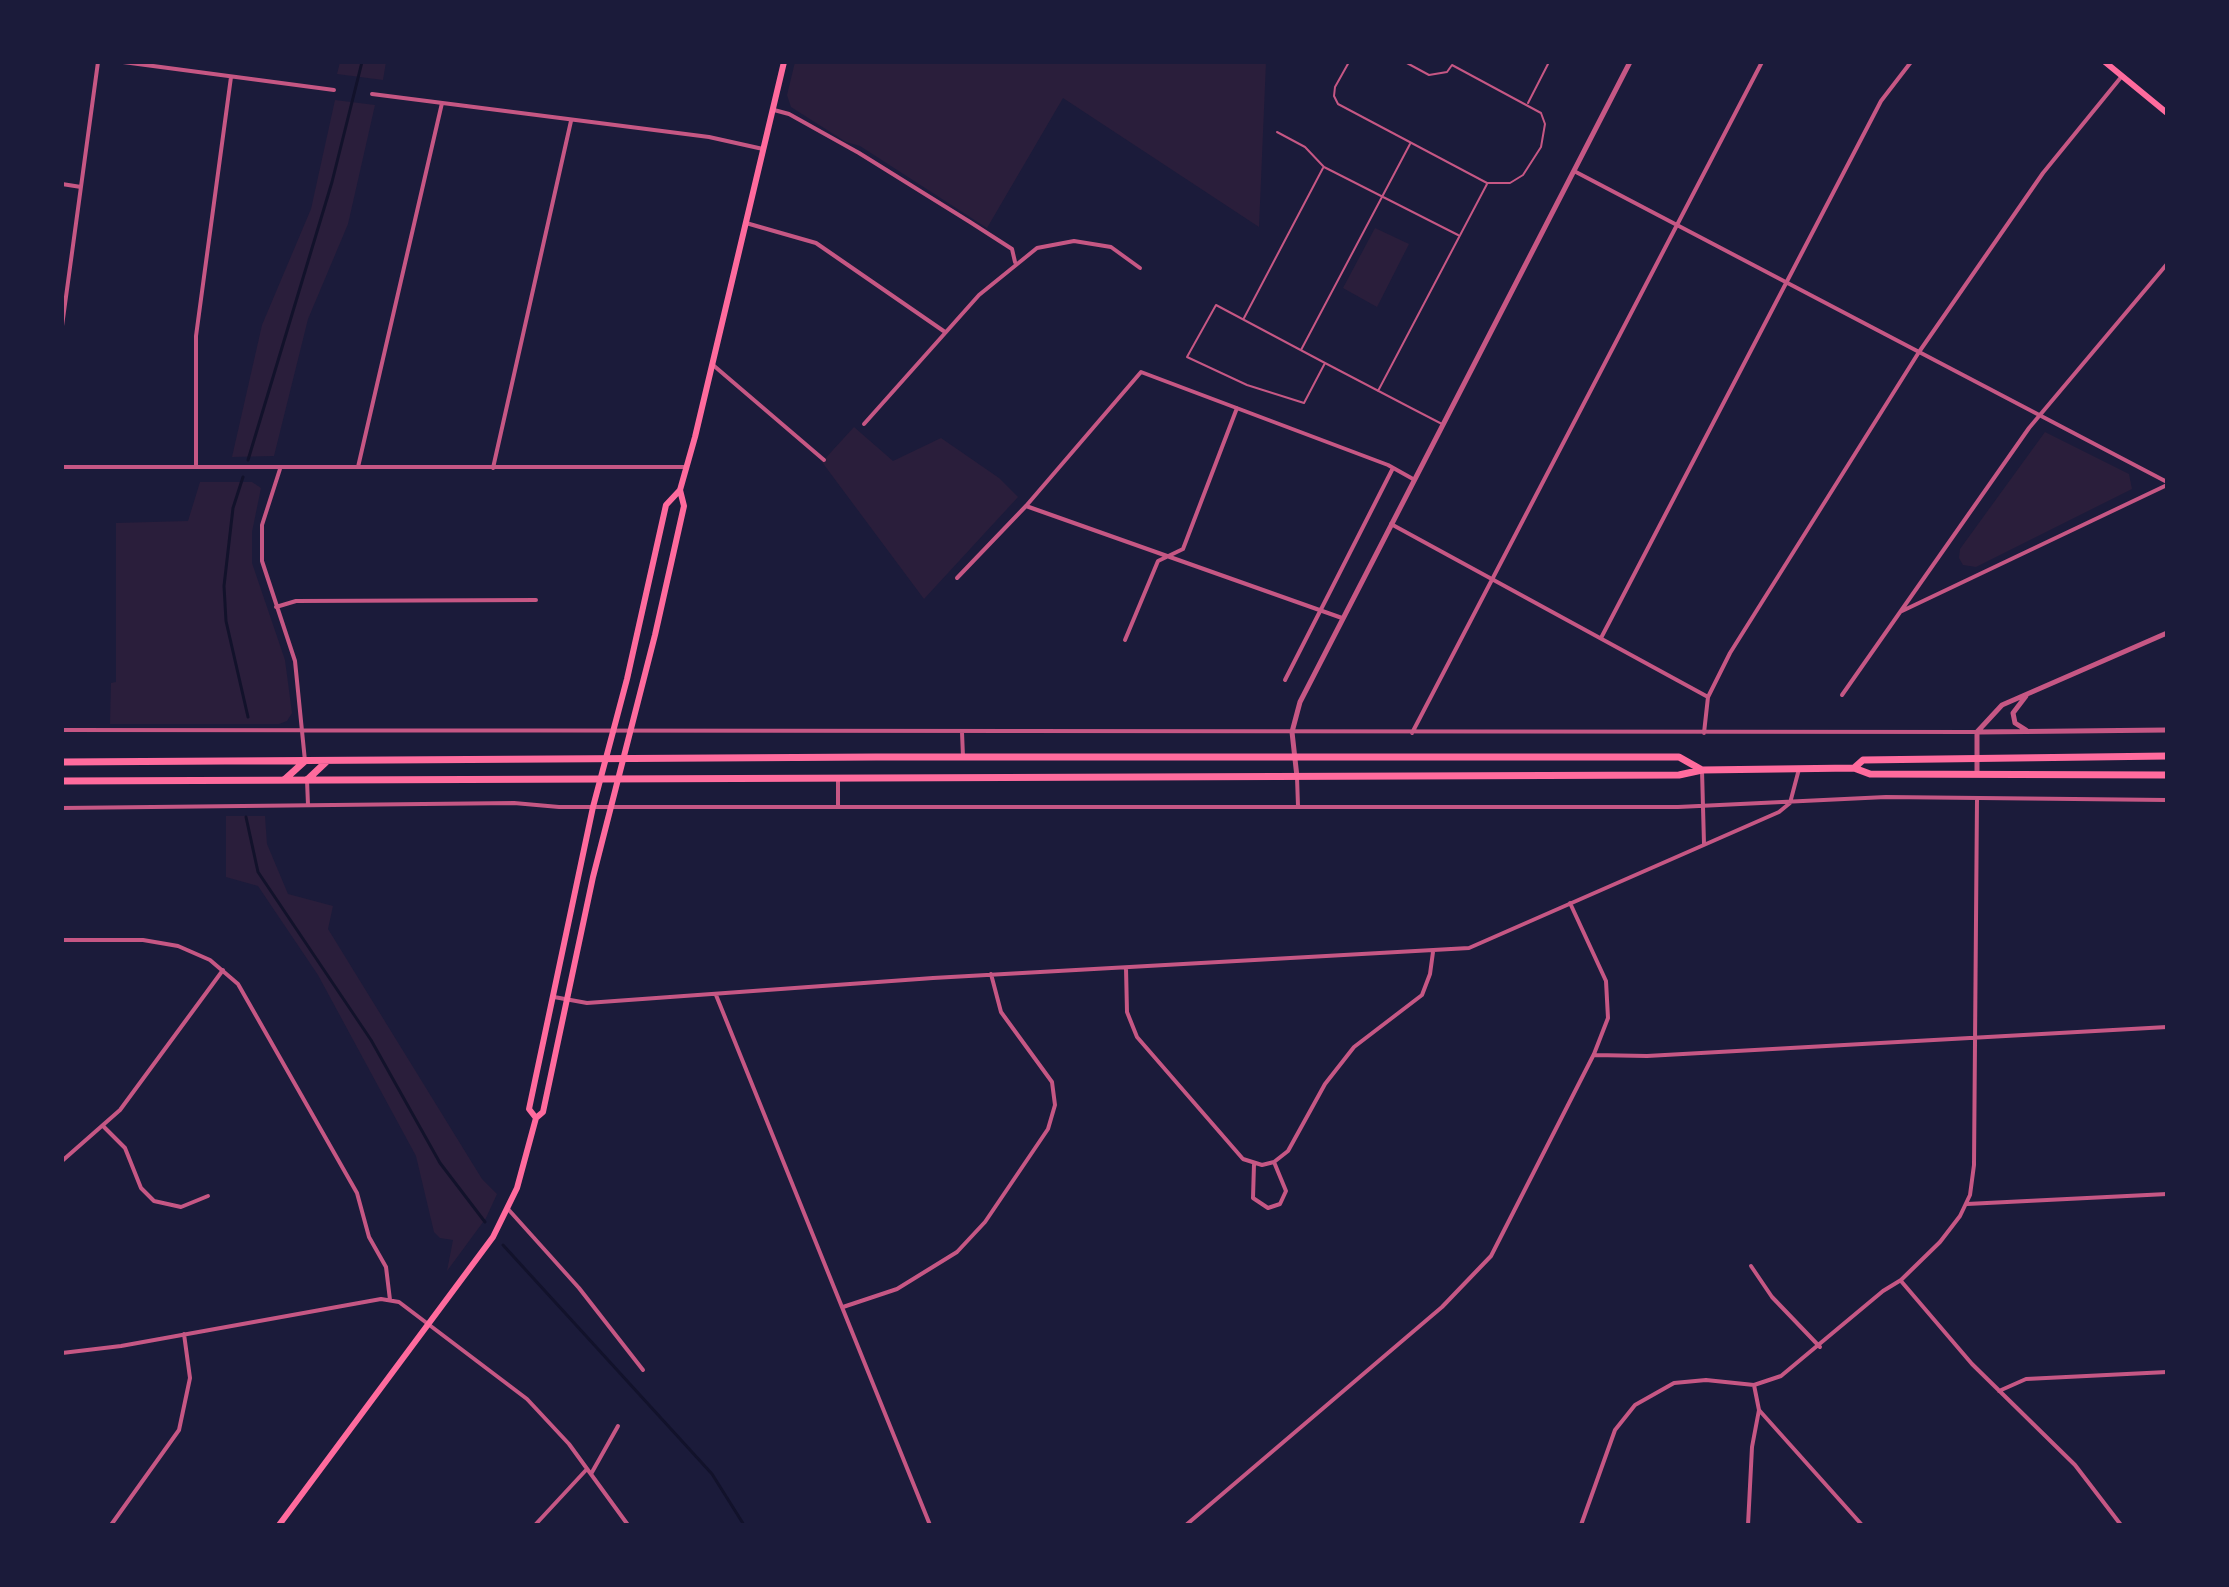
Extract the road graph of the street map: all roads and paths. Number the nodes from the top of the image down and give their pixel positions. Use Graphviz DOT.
graph roads {
  1 [pos="98,62"];
  2 [pos="123,62"];
  3 [pos="784,62"];
  4 [pos="1349,62"];
  5 [pos="1405,62"];
  6 [pos="1549,62"];
  7 [pos="1630,62"];
  8 [pos="1762,62"];
  9 [pos="1911,62"];
  10 [pos="2105,62"];
  11 [pos="1453,63"];
  12 [pos="2122,76"];
  13 [pos="231,77"];
  14 [pos="334,90"];
  15 [pos="372,94"];
  16 [pos="442,103"];
  17 [pos="1527,104"];
  18 [pos="772,109"];
  19 [pos="2167,113"];
  20 [pos="571,121"];
  21 [pos="1277,132"];
  22 [pos="1411,143"];
  23 [pos="763,149"];
  24 [pos="1324,167"];
  25 [pos="1574,171"];
  26 [pos="1487,183"];
  27 [pos="62,184"];
  28 [pos="81,187"];
  29 [pos="1381,196"];
  30 [pos="745,223"];
  31 [pos="1678,225"];
  32 [pos="1459,236"];
  33 [pos="2167,264"];
  34 [pos="1014,265"];
  35 [pos="1140,268"];
  36 [pos="1787,282"];
  37 [pos="1243,319"];
  38 [pos="62,326"];
  39 [pos="945,332"];
  40 [pos="1301,350"];
  41 [pos="1919,352"];
  42 [pos="1325,363"];
  43 [pos="712,364"];
  44 [pos="1378,391"];
  45 [pos="1237,408"];
  46 [pos="2040,415"];
  47 [pos="864,424"];
  48 [pos="1442,424"];
  49 [pos="824,460"];
  50 [pos="62,467"];
  51 [pos="196,467"];
  52 [pos="686,467"];
  53 [pos="358,468"];
  54 [pos="493,468"];
  55 [pos="1393,468"];
  56 [pos="280,469"];
  57 [pos="1413,479"];
  58 [pos="2167,483"];
  59 [pos="680,490"];
  60 [pos="1026,506"];
  61 [pos="1390,523"];
  62 [pos="1170,555"];
  63 [pos="957,578"];
  64 [pos="1493,580"];
  65 [pos="536,600"];
  66 [pos="276,607"];
  67 [pos="1321,611"];
  68 [pos="1901,611"];
  69 [pos="1342,618"];
  70 [pos="2167,633"];
  71 [pos="1601,638"];
  72 [pos="1125,640"];
  73 [pos="1285,680"];
  74 [pos="2032,691"];
  75 [pos="1842,695"];
  76 [pos="1708,697"];
  77 [pos="303,729"];
  78 [pos="62,730"];
  79 [pos="2167,730"];
  80 [pos="613,731"];
  81 [pos="2031,731"];
  82 [pos="632,732"];
  83 [pos="962,732"];
  84 [pos="1292,732"];
  85 [pos="1977,732"];
  86 [pos="1412,733"];
  87 [pos="1704,733"];
  88 [pos="2167,756"];
  89 [pos="963,757"];
  90 [pos="1977,757"];
  91 [pos="604,758"];
  92 [pos="624,758"];
  93 [pos="1294,759"];
  94 [pos="330,760"];
  95 [pos="305,761"];
  96 [pos="62,762"];
  97 [pos="1854,768"];
  98 [pos="1799,769"];
  99 [pos="1702,770"];
  100 [pos="1977,774"];
  101 [pos="2167,775"];
  102 [pos="1297,777"];
  103 [pos="838,779"];
  104 [pos="284,780"];
  105 [pos="307,780"];
  106 [pos="62,781"];
  107 [pos="599,781"];
  108 [pos="617,781"];
  109 [pos="1977,799"];
  110 [pos="2167,800"];
  111 [pos="1790,803"];
  112 [pos="838,805"];
  113 [pos="308,806"];
  114 [pos="610,806"];
  115 [pos="1298,806"];
  116 [pos="1704,806"];
  117 [pos="593,807"];
  118 [pos="62,808"];
  119 [pos="1704,845"];
  120 [pos="1570,903"];
  121 [pos="62,940"];
  122 [pos="1433,952"];
  123 [pos="1126,968"];
  124 [pos="223,970"];
  125 [pos="991,974"];
  126 [pos="716,995"];
  127 [pos="551,997"];
  128 [pos="566,1000"];
  129 [pos="2167,1027"];
  130 [pos="1975,1038"];
  131 [pos="1594,1054"];
  132 [pos="536,1118"];
  133 [pos="104,1127"];
  134 [pos="62,1161"];
  135 [pos="1274,1162"];
  136 [pos="1254,1164"];
  137 [pos="2167,1194"];
  138 [pos="208,1196"];
  139 [pos="1967,1204"];
  140 [pos="508,1209"];
  141 [pos="1751,1266"];
  142 [pos="1901,1280"];
  143 [pos="390,1300"];
  144 [pos="843,1307"];
  145 [pos="428,1326"];
  146 [pos="184,1334"];
  147 [pos="1820,1347"];
  148 [pos="62,1353"];
  149 [pos="643,1370"];
  150 [pos="2167,1372"];
  151 [pos="1754,1385"];
  152 [pos="1999,1391"];
  153 [pos="1759,1410"];
  154 [pos="618,1426"];
  155 [pos="589,1472"];
  156 [pos="111,1525"];
  157 [pos="279,1525"];
  158 [pos="535,1525"];
  159 [pos="628,1525"];
  160 [pos="930,1525"];
  161 [pos="1186,1525"];
  162 [pos="1581,1525"];
  163 [pos="1748,1525"];
  164 [pos="1862,1525"];
  165 [pos="2121,1525"];
  1 -- 28 [label="street"];
  2 -- 13 [label="street"];
  3 -- 18 [label="main road"];
  4 -- 22 [label="lane"];
  5 -- 11 [label="lane"];
  6 -- 17 [label="lane"];
  7 -- 25 [label="street"];
  8 -- 31 [label="street"];
  9 -- 36 [label="street"];
  10 -- 12 [label="main road"];
  11 -- 17 [label="lane"];
  12 -- 19 [label="main road"];
  12 -- 41 [label="street"];
  13 -- 14 [label="street"];
  13 -- 51 [label="street"];
  15 -- 16 [label="street"];
  16 -- 20 [label="street"];
  16 -- 53 [label="street"];
  17 -- 26 [label="lane"];
  18 -- 23 [label="main road"];
  18 -- 34 [label="street"];
  20 -- 23 [label="street"];
  20 -- 54 [label="street"];
  21 -- 24 [label="lane"];
  22 -- 26 [label="lane"];
  22 -- 29 [label="lane"];
  23 -- 30 [label="main road"];
  24 -- 29 [label="lane"];
  24 -- 37 [label="lane"];
  25 -- 31 [label="street"];
  25 -- 48 [label="street"];
  26 -- 32 [label="lane"];
  27 -- 28 [label="street"];
  28 -- 38 [label="street"];
  29 -- 32 [label="lane"];
  29 -- 40 [label="lane"];
  30 -- 39 [label="street"];
  30 -- 43 [label="main road"];
  31 -- 36 [label="street"];
  31 -- 64 [label="street"];
  32 -- 44 [label="lane"];
  33 -- 46 [label="street"];
  34 -- 35 [label="street"];
  34 -- 39 [label="street"];
  36 -- 41 [label="street"];
  36 -- 71 [label="street"];
  37 -- 40 [label="lane"];
  37 -- 42 [label="lane"];
  39 -- 47 [label="street"];
  40 -- 42 [label="lane"];
  41 -- 46 [label="street"];
  41 -- 76 [label="street"];
  42 -- 44 [label="lane"];
  43 -- 49 [label="street"];
  43 -- 52 [label="main road"];
  44 -- 48 [label="lane"];
  45 -- 55 [label="street"];
  45 -- 60 [label="street"];
  45 -- 62 [label="street"];
  46 -- 58 [label="street"];
  46 -- 68 [label="street"];
  48 -- 57 [label="street"];
  50 -- 51 [label="street"];
  51 -- 56 [label="street"];
  52 -- 54 [label="street"];
  52 -- 59 [label="main road"];
  53 -- 54 [label="street"];
  53 -- 56 [label="street"];
  55 -- 57 [label="street"];
  55 -- 67 [label="street"];
  56 -- 66 [label="street"];
  57 -- 61 [label="street"];
  58 -- 68 [label="street"];
  59 -- 80 [label="main road"];
  59 -- 82 [label="main road"];
  60 -- 62 [label="street"];
  60 -- 63 [label="street"];
  61 -- 64 [label="street"];
  61 -- 69 [label="street"];
  62 -- 67 [label="street"];
  62 -- 72 [label="street"];
  64 -- 71 [label="street"];
  64 -- 86 [label="street"];
  65 -- 66 [label="street"];
  66 -- 77 [label="street"];
  67 -- 69 [label="street"];
  67 -- 73 [label="street"];
  68 -- 75 [label="street"];
  69 -- 84 [label="street"];
  70 -- 74 [label="street"];
  71 -- 76 [label="street"];
  74 -- 81 [label="street"];
  74 -- 85 [label="street"];
  76 -- 87 [label="street"];
  77 -- 78 [label="street"];
  77 -- 80 [label="street"];
  77 -- 95 [label="street"];
  79 -- 81 [label="street"];
  80 -- 82 [label="street"];
  80 -- 91 [label="main road"];
  81 -- 85 [label="street"];
  82 -- 83 [label="street"];
  82 -- 92 [label="main road"];
  83 -- 84 [label="street"];
  83 -- 89 [label="street"];
  84 -- 86 [label="street"];
  84 -- 93 [label="street"];
  85 -- 87 [label="street"];
  85 -- 90 [label="street"];
  86 -- 87 [label="street"];
  88 -- 90 [label="highway"];
  89 -- 92 [label="highway"];
  89 -- 93 [label="highway"];
  90 -- 97 [label="highway"];
  90 -- 100 [label="street"];
  91 -- 92 [label="highway"];
  91 -- 94 [label="highway"];
  91 -- 107 [label="main road"];
  92 -- 108 [label="main road"];
  93 -- 99 [label="highway"];
  93 -- 102 [label="street"];
  94 -- 95 [label="highway"];
  94 -- 105 [label="highway"];
  95 -- 96 [label="highway"];
  95 -- 104 [label="highway"];
  97 -- 98 [label="highway"];
  97 -- 100 [label="highway"];
  98 -- 99 [label="highway"];
  98 -- 111 [label="street"];
  99 -- 102 [label="highway"];
  99 -- 116 [label="street"];
  100 -- 101 [label="highway"];
  102 -- 103 [label="highway"];
  102 -- 115 [label="street"];
  103 -- 108 [label="highway"];
  103 -- 112 [label="street"];
  104 -- 105 [label="highway"];
  104 -- 106 [label="highway"];
  105 -- 107 [label="highway"];
  105 -- 113 [label="street"];
  107 -- 108 [label="highway"];
  107 -- 117 [label="main road"];
  108 -- 114 [label="main road"];
  109 -- 110 [label="street"];
  109 -- 111 [label="street"];
  109 -- 130 [label="street"];
  111 -- 116 [label="street"];
  111 -- 119 [label="street"];
  112 -- 114 [label="street"];
  112 -- 115 [label="street"];
  113 -- 117 [label="street"];
  113 -- 118 [label="street"];
  114 -- 117 [label="street"];
  114 -- 128 [label="main road"];
  115 -- 116 [label="street"];
  116 -- 119 [label="street"];
  117 -- 127 [label="main road"];
  119 -- 120 [label="street"];
  120 -- 122 [label="street"];
  120 -- 131 [label="street"];
  121 -- 124 [label="street"];
  122 -- 123 [label="street"];
  122 -- 135 [label="street"];
  123 -- 125 [label="street"];
  123 -- 136 [label="street"];
  124 -- 133 [label="street"];
  124 -- 143 [label="street"];
  125 -- 126 [label="street"];
  125 -- 144 [label="street"];
  126 -- 128 [label="street"];
  126 -- 144 [label="street"];
  127 -- 128 [label="street"];
  127 -- 132 [label="main road"];
  128 -- 132 [label="main road"];
  129 -- 130 [label="street"];
  130 -- 131 [label="street"];
  130 -- 139 [label="street"];
  131 -- 161 [label="street"];
  132 -- 140 [label="main road"];
  133 -- 134 [label="street"];
  133 -- 138 [label="street"];
  135 -- 136 [label="street"];
  135 -- 136 [label="street"];
  137 -- 139 [label="street"];
  139 -- 142 [label="street"];
  140 -- 145 [label="main road"];
  140 -- 149 [label="street"];
  141 -- 147 [label="street"];
  142 -- 147 [label="street"];
  142 -- 152 [label="street"];
  143 -- 145 [label="street"];
  143 -- 146 [label="street"];
  144 -- 160 [label="street"];
  145 -- 155 [label="street"];
  145 -- 157 [label="main road"];
  146 -- 148 [label="street"];
  146 -- 156 [label="street"];
  147 -- 151 [label="street"];
  150 -- 152 [label="street"];
  151 -- 153 [label="street"];
  151 -- 162 [label="street"];
  152 -- 165 [label="street"];
  153 -- 163 [label="street"];
  153 -- 164 [label="street"];
  154 -- 155 [label="street"];
  155 -- 158 [label="street"];
  155 -- 159 [label="street"];
}
